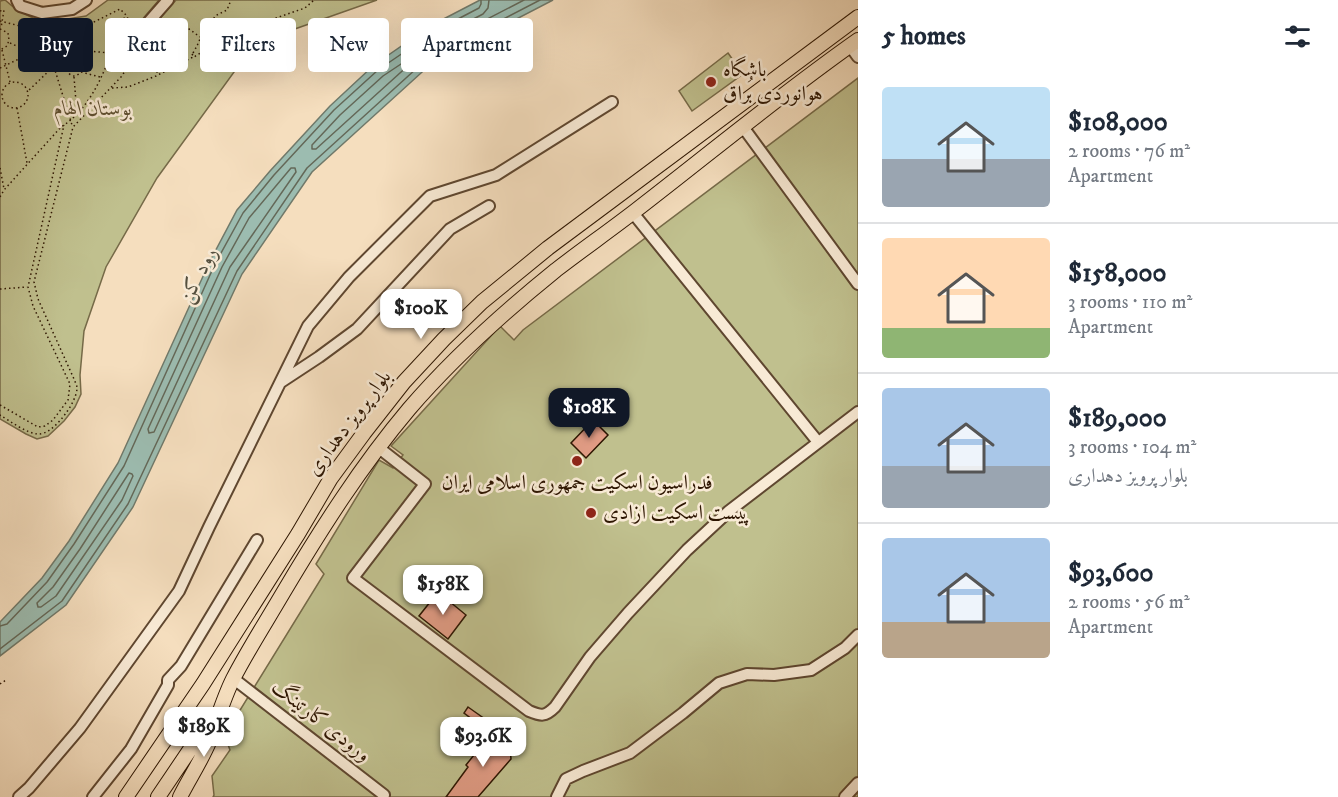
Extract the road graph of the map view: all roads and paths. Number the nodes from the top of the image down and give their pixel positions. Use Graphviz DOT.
graph roads {
  1 [pos="16,0"];
  2 [pos="86,0"];
  3 [pos="168,0"];
  4 [pos="231,0"];
  5 [pos="314,0"];
  6 [pos="0,11"];
  7 [pos="126,15"];
  8 [pos="858,17"];
  9 [pos="125,18"];
  10 [pos="128,18"];
  11 [pos="152,18"];
  12 [pos="214,18"];
  13 [pos="1,22"];
  14 [pos="93,23"];
  15 [pos="18,26"];
  16 [pos="0,29"];
  17 [pos="200,40"];
  18 [pos="9,43"];
  19 [pos="18,47"];
  20 [pos="855,48"];
  21 [pos="1,50"];
  22 [pos="194,57"];
  23 [pos="18,60"];
  24 [pos="6,65"];
  25 [pos="105,67"];
  26 [pos="0,68"];
  27 [pos="49,72"];
  28 [pos="55,72"];
  29 [pos="70,72"];
  30 [pos="80,72"];
  31 [pos="125,72"];
  32 [pos="74,76"];
  33 [pos="101,77"];
  34 [pos="11,83"];
  35 [pos="111,88"];
  36 [pos="27,92"];
  37 [pos="612,102"];
  38 [pos="17,107"];
  39 [pos="77,114"];
  40 [pos="70,122"];
  41 [pos="64,125"];
  42 [pos="73,127"];
  43 [pos="742,127"];
  44 [pos="27,164"];
  45 [pos="0,168"];
  46 [pos="4,190"];
  47 [pos="0,197"];
  48 [pos="489,206"];
  49 [pos="633,213"];
  50 [pos="858,284"];
  51 [pos="28,287"];
  52 [pos="0,289"];
  53 [pos="280,382"];
  54 [pos="0,405"];
  55 [pos="858,412"];
  56 [pos="0,415"];
  57 [pos="818,442"];
  58 [pos="379,448"];
  59 [pos="257,540"];
  60 [pos="858,635"];
  61 [pos="234,679"];
  62 [pos="6,680"];
  63 [pos="0,684"];
  64 [pos="224,701"];
  65 [pos="858,783"];
  66 [pos="133,791"];
  67 [pos="384,795"];
  68 [pos="19,797"];
  69 [pos="93,797"];
  70 [pos="126,797"];
  71 [pos="158,797"];
  72 [pos="180,797"];
  73 [pos="557,797"];
  74 [pos="845,797"];
  1 -- 2 [label="street"];
  3 -- 11 [label="street"];
  4 -- 12 [label="path"];
  5 -- 22 [label="path"];
  6 -- 13 [label="path"];
  7 -- 9 [label="path"];
  7 -- 10 [label="path"];
  7 -- 14 [label="path"];
  8 -- 66 [label="main road, بلوار پرویز دهداری"];
  13 -- 15 [label="path"];
  13 -- 16 [label="path"];
  16 -- 18 [label="path"];
  17 -- 22 [label="path"];
  18 -- 19 [label="path"];
  18 -- 21 [label="path"];
  20 -- 43 [label="main road, بلوار پرویز دهداری"];
  21 -- 24 [label="path"];
  22 -- 35 [label="path"];
  23 -- 24 [label="path"];
  24 -- 26 [label="path"];
  24 -- 34 [label="path"];
  25 -- 33 [label="path"];
  27 -- 36 [label="path"];
  28 -- 40 [label="path"];
  29 -- 32 [label="path"];
  30 -- 32 [label="path"];
  30 -- 33 [label="path"];
  31 -- 35 [label="path"];
  32 -- 39 [label="path"];
  33 -- 39 [label="path"];
  34 -- 36 [label="path"];
  34 -- 38 [label="path"];
  35 -- 42 [label="path"];
  36 -- 38 [label="path"];
  37 -- 53 [label="street"];
  38 -- 44 [label="path"];
  39 -- 40 [label="path"];
  40 -- 41 [label="path"];
  40 -- 42 [label="path"];
  41 -- 44 [label="path"];
  41 -- 51 [label="path"];
  42 -- 56 [label="path"];
  43 -- 49 [label="main road, بلوار پرویز دهداری"];
  43 -- 50 [label="street"];
  44 -- 46 [label="path"];
  45 -- 46 [label="path"];
  46 -- 47 [label="path"];
  48 -- 53 [label="street"];
  49 -- 57 [label="street"];
  49 -- 58 [label="main road, بلوار پرویز دهداری"];
  51 -- 52 [label="path"];
  51 -- 54 [label="path"];
  53 -- 68 [label="street"];
  55 -- 57 [label="street"];
  57 -- 58 [label="street"];
  58 -- 61 [label="main road, بلوار پرویز دهداری"];
  59 -- 69 [label="street"];
  60 -- 73 [label="street"];
  61 -- 64 [label="main road, بلوار پرویز دهداری"];
  61 -- 67 [label="street, ورودی کارتینگ"];
  62 -- 63 [label="path"];
  64 -- 71 [label="main road"];
  64 -- 72 [label="main road, بلوار پرویز دهداری"];
  65 -- 74 [label="street"];
  66 -- 70 [label="main road, بلوار پرویز دهداری"];
}
